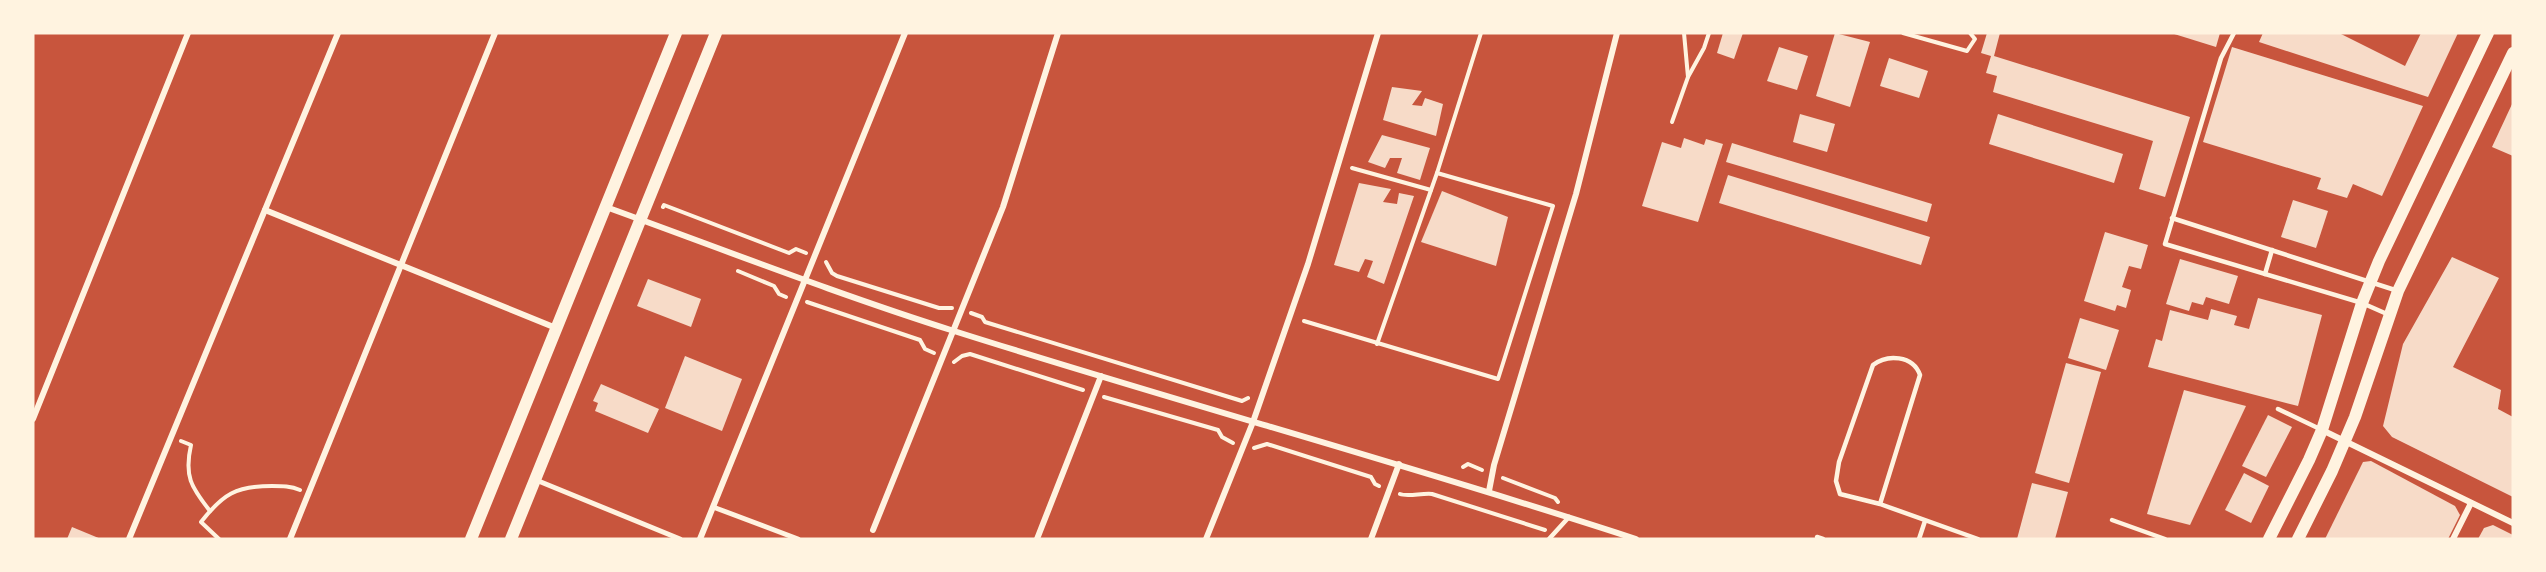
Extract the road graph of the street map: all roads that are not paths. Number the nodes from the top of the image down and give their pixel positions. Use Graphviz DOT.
graph roads {
  1 [pos="188,33"];
  2 [pos="338,33"];
  3 [pos="495,33"];
  4 [pos="676,33"];
  5 [pos="716,33"];
  6 [pos="905,33"];
  7 [pos="1058,33"];
  8 [pos="1378,33"];
  9 [pos="1617,33"];
  10 [pos="2234,33"];
  11 [pos="2488,33"];
  12 [pos="2513,53"];
  13 [pos="605,207"];
  14 [pos="265,210"];
  15 [pos="2172,218"];
  16 [pos="640,219"];
  17 [pos="2272,250"];
  18 [pos="399,266"];
  19 [pos="2265,274"];
  20 [pos="804,280"];
  21 [pos="2370,281"];
  22 [pos="2398,291"];
  23 [pos="2362,303"];
  24 [pos="2389,315"];
  25 [pos="556,328"];
  26 [pos="953,331"];
  27 [pos="1101,376"];
  28 [pos="2278,408"];
  29 [pos="33,419"];
  30 [pos="1253,422"];
  31 [pos="2322,430"];
  32 [pos="2345,441"];
  33 [pos="1400,464"];
  34 [pos="535,480"];
  35 [pos="1489,491"];
  36 [pos="2470,503"];
  37 [pos="1880,504"];
  38 [pos="713,507"];
  39 [pos="1569,517"];
  40 [pos="2112,520"];
  41 [pos="1925,521"];
  42 [pos="2513,524"];
  43 [pos="873,530"];
  44 [pos="129,539"];
  45 [pos="290,539"];
  46 [pos="471,539"];
  47 [pos="510,539"];
  48 [pos="680,539"];
  49 [pos="700,539"];
  50 [pos="798,539"];
  51 [pos="1037,539"];
  52 [pos="1206,539"];
  53 [pos="1371,539"];
  54 [pos="1549,539"];
  55 [pos="1636,539"];
  56 [pos="1919,539"];
  57 [pos="1978,539"];
  58 [pos="2165,539"];
  59 [pos="2269,539"];
  60 [pos="2298,539"];
  61 [pos="2453,539"];
  1 -- 29 [label="street"];
  2 -- 14 [label="street"];
  3 -- 18 [label="street"];
  4 -- 13 [label="main road"];
  5 -- 16 [label="main road"];
  6 -- 20 [label="street"];
  7 -- 26 [label="street"];
  8 -- 30 [label="street"];
  9 -- 35 [label="street"];
  10 -- 15 [label="lane"];
  11 -- 21 [label="main road"];
  12 -- 22 [label="main road"];
  13 -- 16 [label="street"];
  13 -- 25 [label="main road"];
  14 -- 18 [label="street"];
  14 -- 44 [label="street"];
  15 -- 17 [label="lane"];
  15 -- 19 [label="lane"];
  16 -- 20 [label="street"];
  16 -- 34 [label="main road"];
  17 -- 19 [label="lane"];
  17 -- 21 [label="lane"];
  18 -- 25 [label="street"];
  18 -- 45 [label="street"];
  19 -- 23 [label="lane"];
  20 -- 26 [label="street"];
  20 -- 38 [label="street"];
  21 -- 22 [label="lane"];
  21 -- 23 [label="main road"];
  22 -- 24 [label="main road"];
  23 -- 24 [label="lane"];
  23 -- 31 [label="main road"];
  24 -- 32 [label="main road"];
  25 -- 46 [label="main road"];
  26 -- 27 [label="street"];
  26 -- 43 [label="street"];
  27 -- 30 [label="street"];
  27 -- 51 [label="street"];
  28 -- 31 [label="lane"];
  30 -- 33 [label="street"];
  30 -- 52 [label="street"];
  31 -- 32 [label="street"];
  31 -- 59 [label="main road"];
  32 -- 36 [label="street"];
  32 -- 60 [label="main road"];
  33 -- 35 [label="street"];
  33 -- 53 [label="street"];
  34 -- 47 [label="main road"];
  34 -- 48 [label="street"];
  35 -- 39 [label="street"];
  36 -- 42 [label="street"];
  36 -- 61 [label="street"];
  37 -- 37 [label="lane"];
  37 -- 41 [label="lane"];
  38 -- 49 [label="street"];
  38 -- 50 [label="street"];
  39 -- 54 [label="lane"];
  39 -- 55 [label="street"];
  40 -- 58 [label="lane"];
  41 -- 56 [label="lane"];
  41 -- 57 [label="lane"];
}
